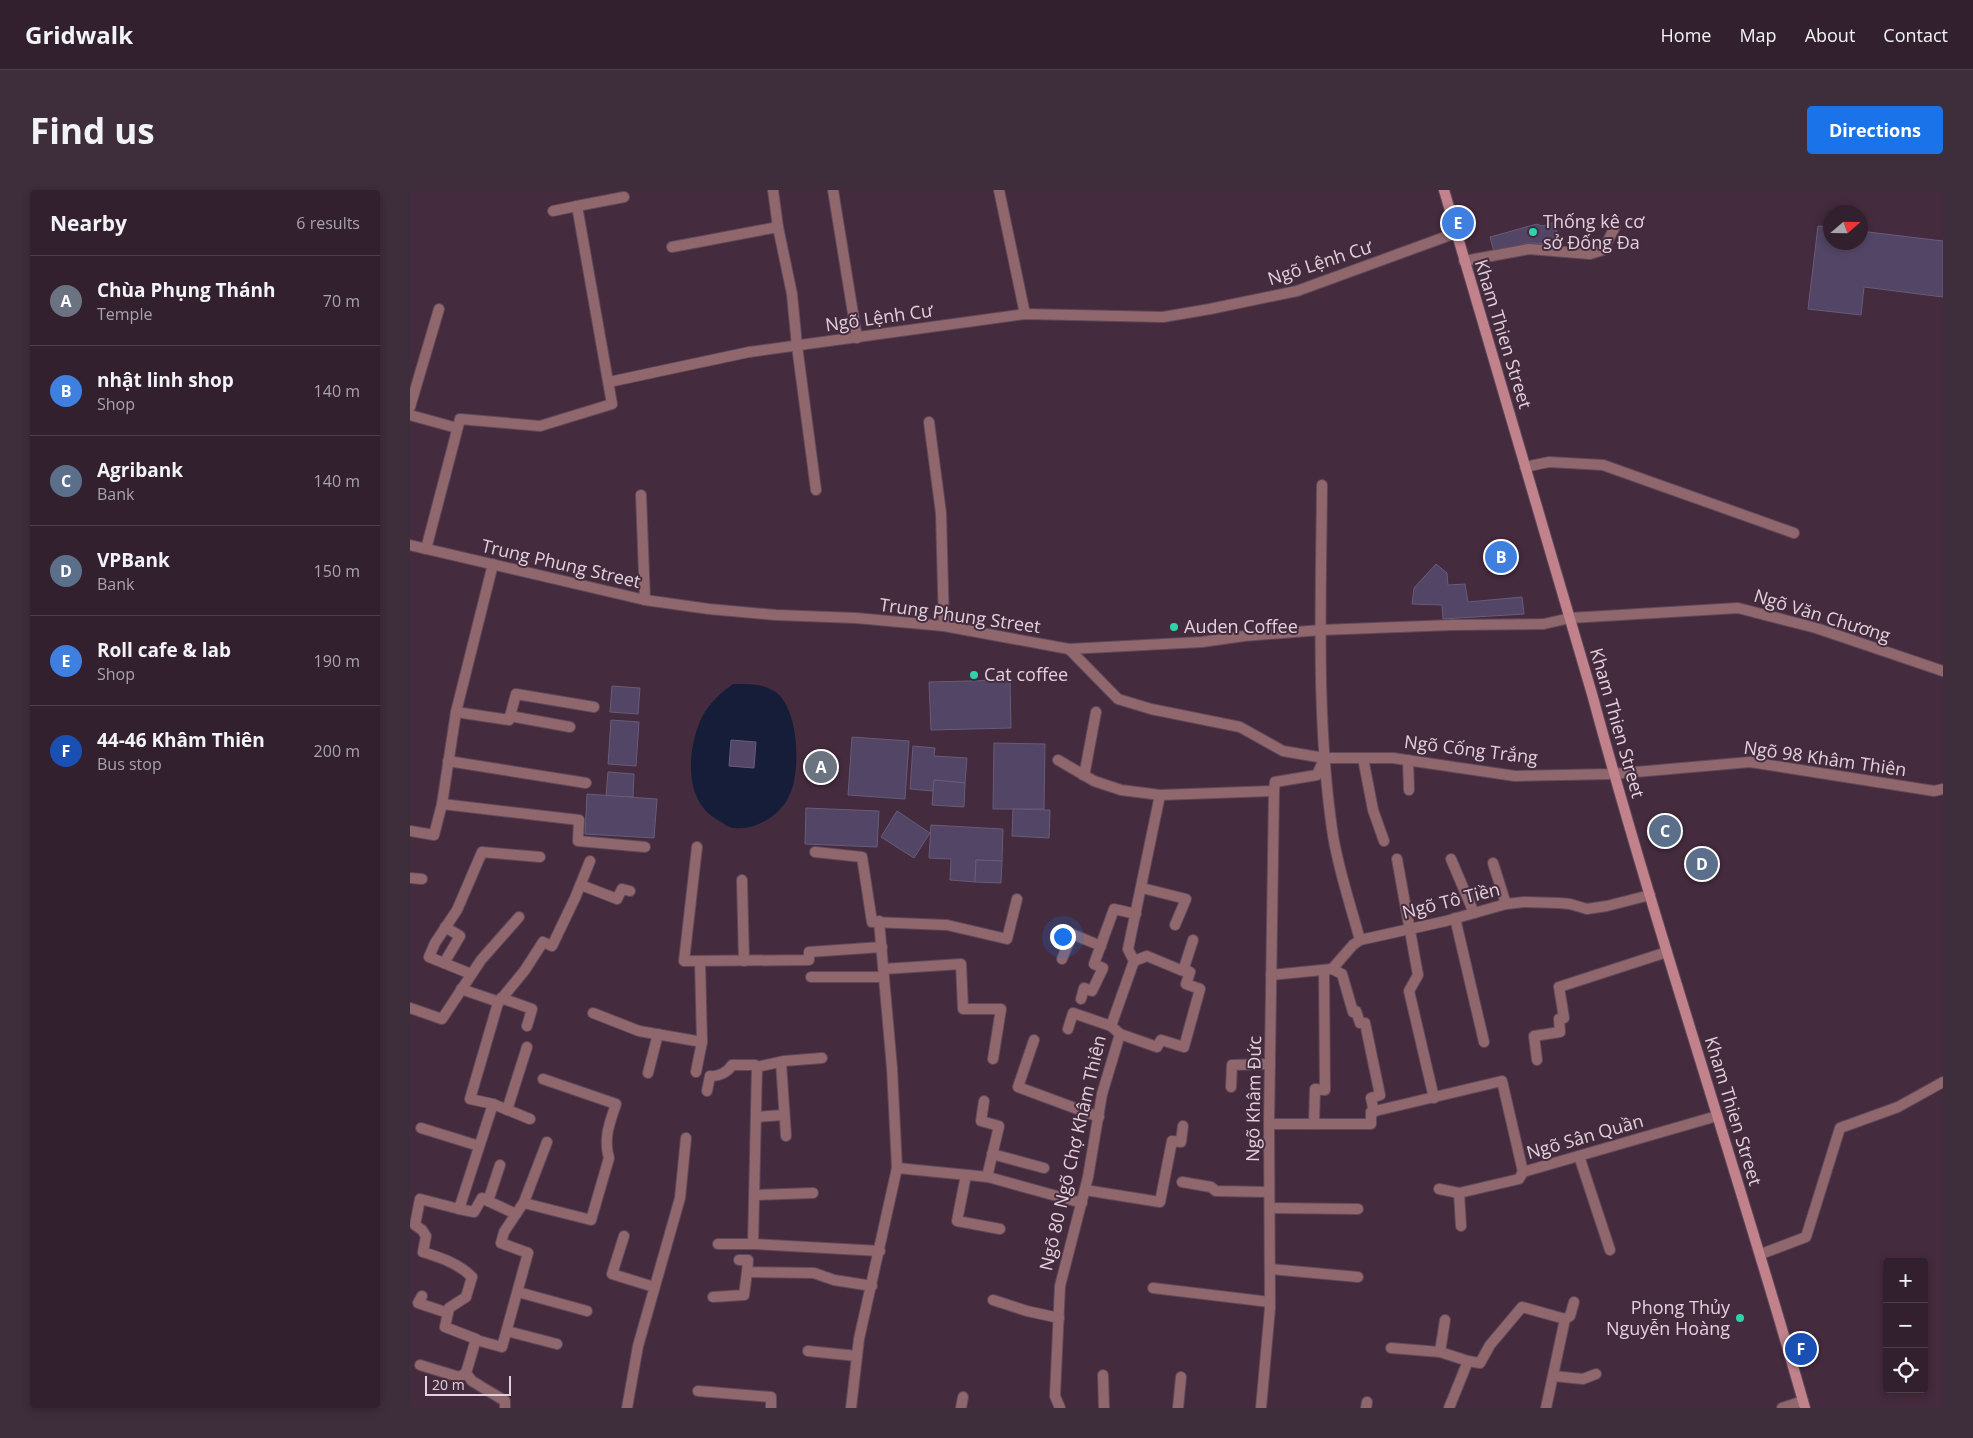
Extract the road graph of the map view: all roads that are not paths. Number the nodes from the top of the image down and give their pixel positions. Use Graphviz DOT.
graph roads {
  1 [pos="773,190"];
  2 [pos="833,190"];
  3 [pos="999,190"];
  4 [pos="1444,190"];
  5 [pos="624,197"];
  6 [pos="577,206"];
  7 [pos="553,211"];
  8 [pos="1615,226"];
  9 [pos="778,227"];
  10 [pos="1456,233"];
  11 [pos="672,247"];
  12 [pos="1464,261"];
  13 [pos="439,309"];
  14 [pos="1025,314"];
  15 [pos="857,338"];
  16 [pos="797,346"];
  17 [pos="609,382"];
  18 [pos="410,407"];
  19 [pos="410,415"];
  20 [pos="929,422"];
  21 [pos="458,428"];
  22 [pos="1525,467"];
  23 [pos="1322,485"];
  24 [pos="816,490"];
  25 [pos="641,495"];
  26 [pos="1794,533"];
  27 [pos="410,545"];
  28 [pos="426,549"];
  29 [pos="493,564"];
  30 [pos="645,600"];
  31 [pos="1570,618"];
  32 [pos="944,626"];
  33 [pos="1321,630"];
  34 [pos="1069,649"];
  35 [pos="1943,672"];
  36 [pos="594,707"];
  37 [pos="456,712"];
  38 [pos="1096,712"];
  39 [pos="510,716"];
  40 [pos="570,727"];
  41 [pos="1324,758"];
  42 [pos="1363,758"];
  43 [pos="1058,760"];
  44 [pos="1408,760"];
  45 [pos="448,761"];
  46 [pos="1614,774"];
  47 [pos="1083,775"];
  48 [pos="586,783"];
  49 [pos="1943,789"];
  50 [pos="1409,790"];
  51 [pos="1274,791"];
  52 [pos="1160,795"];
  53 [pos="442,804"];
  54 [pos="410,831"];
  55 [pos="1384,841"];
  56 [pos="645,847"];
  57 [pos="697,847"];
  58 [pos="815,852"];
  59 [pos="540,857"];
  60 [pos="1397,859"];
  61 [pos="1450,859"];
  62 [pos="590,861"];
  63 [pos="1494,863"];
  64 [pos="410,878"];
  65 [pos="422,878"];
  66 [pos="742,880"];
  67 [pos="581,885"];
  68 [pos="1142,888"];
  69 [pos="630,891"];
  70 [pos="1650,895"];
  71 [pos="1017,899"];
  72 [pos="1506,904"];
  73 [pos="1474,913"];
  74 [pos="1136,914"];
  75 [pos="520,917"];
  76 [pos="1455,918"];
  77 [pos="879,921"];
  78 [pos="1176,925"];
  79 [pos="445,927"];
  80 [pos="1408,929"];
  81 [pos="1193,940"];
  82 [pos="1360,940"];
  83 [pos="1101,946"];
  84 [pos="882,947"];
  85 [pos="1667,952"];
  86 [pos="1062,959"];
  87 [pos="700,961"];
  88 [pos="744,961"];
  89 [pos="1134,961"];
  90 [pos="444,963"];
  91 [pos="1184,970"];
  92 [pos="1328,970"];
  93 [pos="884,973"];
  94 [pos="471,974"];
  95 [pos="1271,975"];
  96 [pos="812,977"];
  97 [pos="461,989"];
  98 [pos="1081,999"];
  99 [pos="500,1000"];
  100 [pos="410,1008"];
  101 [pos="592,1013"];
  102 [pos="527,1026"];
  103 [pos="1111,1026"];
  104 [pos="1068,1029"];
  105 [pos="658,1034"];
  106 [pos="1120,1034"];
  107 [pos="1034,1040"];
  108 [pos="702,1042"];
  109 [pos="1484,1042"];
  110 [pos="527,1047"];
  111 [pos="822,1058"];
  112 [pos="994,1059"];
  113 [pos="1537,1060"];
  114 [pos="780,1062"];
  115 [pos="1270,1064"];
  116 [pos="757,1067"];
  117 [pos="696,1072"];
  118 [pos="648,1073"];
  119 [pos="543,1078"];
  120 [pos="1943,1082"];
  121 [pos="1231,1088"];
  122 [pos="707,1091"];
  123 [pos="1434,1098"];
  124 [pos="984,1101"];
  125 [pos="493,1104"];
  126 [pos="507,1110"];
  127 [pos="1374,1112"];
  128 [pos="784,1115"];
  129 [pos="1717,1116"];
  130 [pos="756,1117"];
  131 [pos="1099,1117"];
  132 [pos="530,1119"];
  133 [pos="1269,1124"];
  134 [pos="1314,1124"];
  135 [pos="1183,1126"];
  136 [pos="421,1128"];
  137 [pos="786,1136"];
  138 [pos="686,1138"];
  139 [pos="547,1142"];
  140 [pos="479,1146"];
  141 [pos="992,1154"];
  142 [pos="1579,1156"];
  143 [pos="500,1165"];
  144 [pos="897,1168"];
  145 [pos="1044,1168"];
  146 [pos="1523,1172"];
  147 [pos="966,1175"];
  148 [pos="987,1177"];
  149 [pos="1182,1182"];
  150 [pos="1439,1189"];
  151 [pos="1085,1190"];
  152 [pos="1269,1192"];
  153 [pos="813,1193"];
  154 [pos="1459,1193"];
  155 [pos="754,1195"];
  156 [pos="415,1198"];
  157 [pos="488,1201"];
  158 [pos="524,1203"];
  159 [pos="1082,1203"];
  160 [pos="1270,1208"];
  161 [pos="459,1209"];
  162 [pos="1358,1209"];
  163 [pos="516,1214"];
  164 [pos="1462,1226"];
  165 [pos="1000,1229"];
  166 [pos="624,1236"];
  167 [pos="718,1244"];
  168 [pos="753,1244"];
  169 [pos="1610,1250"];
  170 [pos="880,1251"];
  171 [pos="1761,1254"];
  172 [pos="740,1260"];
  173 [pos="1270,1269"];
  174 [pos="747,1272"];
  175 [pos="1358,1277"];
  176 [pos="872,1286"];
  177 [pos="654,1287"];
  178 [pos="1153,1288"];
  179 [pos="518,1292"];
  180 [pos="422,1296"];
  181 [pos="713,1297"];
  182 [pos="993,1300"];
  183 [pos="1270,1302"];
  184 [pos="1574,1302"];
  185 [pos="587,1311"];
  186 [pos="448,1313"];
  187 [pos="1059,1318"];
  188 [pos="1565,1319"];
  189 [pos="1445,1320"];
  190 [pos="507,1331"];
  191 [pos="476,1340"];
  192 [pos="557,1344"];
  193 [pos="1391,1348"];
  194 [pos="808,1351"];
  195 [pos="1440,1352"];
  196 [pos="857,1356"];
  197 [pos="1468,1362"];
  198 [pos="420,1365"];
  199 [pos="466,1373"];
  200 [pos="1596,1374"];
  201 [pos="1104,1375"];
  202 [pos="1553,1376"];
  203 [pos="1181,1377"];
  204 [pos="698,1391"];
  205 [pos="963,1397"];
  206 [pos="1804,1405"];
  207 [pos="505,1408"];
  208 [pos="627,1408"];
  209 [pos="771,1408"];
  210 [pos="852,1408"];
  211 [pos="961,1408"];
  212 [pos="1060,1408"];
  213 [pos="1104,1408"];
  214 [pos="1178,1408"];
  215 [pos="1261,1408"];
  216 [pos="1449,1408"];
  217 [pos="1546,1408"];
  218 [pos="1782,1408"];
  1 -- 9 [label="street"];
  2 -- 15 [label="street"];
  3 -- 14 [label="street"];
  4 -- 10 [label="main road, Kham Thien Street"];
  5 -- 6 [label="street"];
  6 -- 7 [label="street"];
  6 -- 17 [label="street"];
  8 -- 12 [label="street"];
  9 -- 11 [label="street"];
  9 -- 16 [label="street"];
  10 -- 12 [label="main road, Kham Thien Street"];
  10 -- 14 [label="street, Ngõ Lệnh Cư"];
  12 -- 22 [label="main road, Kham Thien Street"];
  13 -- 18 [label="street"];
  14 -- 15 [label="street, Ngõ Lệnh Cư"];
  15 -- 16 [label="street, Ngõ Lệnh Cư"];
  16 -- 17 [label="street, Ngõ Lệnh Cư"];
  16 -- 24 [label="street"];
  17 -- 21 [label="street"];
  19 -- 21 [label="street"];
  20 -- 32 [label="street"];
  21 -- 28 [label="street"];
  22 -- 26 [label="street"];
  22 -- 31 [label="main road, Kham Thien Street"];
  23 -- 33 [label="street"];
  25 -- 30 [label="street"];
  27 -- 28 [label="street, Trung Phung Street"];
  28 -- 30 [label="street, Trung Phung Street"];
  29 -- 37 [label="street"];
  30 -- 32 [label="street, Trung Phung Street"];
  31 -- 33 [label="street, Ngõ Văn Chương"];
  31 -- 35 [label="street, Ngõ Văn Chương"];
  31 -- 46 [label="main road, Kham Thien Street"];
  32 -- 34 [label="street, Trung Phung Street"];
  33 -- 34 [label="street, Trung Phung Street"];
  33 -- 41 [label="street"];
  34 -- 41 [label="street, Ngõ Cống Trắng"];
  36 -- 39 [label="street"];
  37 -- 39 [label="street"];
  37 -- 45 [label="street"];
  38 -- 47 [label="street"];
  39 -- 40 [label="street"];
  41 -- 42 [label="street, Ngõ Cống Trắng"];
  41 -- 51 [label="street"];
  41 -- 82 [label="street"];
  42 -- 44 [label="street, Ngõ Cống Trắng"];
  42 -- 55 [label="street"];
  43 -- 47 [label="street"];
  44 -- 46 [label="street, Ngõ Cống Trắng"];
  44 -- 50 [label="street"];
  45 -- 48 [label="street"];
  45 -- 53 [label="street"];
  46 -- 49 [label="street, Ngõ 98 Khâm Thiên"];
  46 -- 70 [label="main road, Kham Thien Street"];
  47 -- 52 [label="street"];
  51 -- 52 [label="street"];
  51 -- 95 [label="street, Ngõ Khâm Đức"];
  52 -- 68 [label="street, Ngõ 80 Ngõ Chợ Khâm Thiên"];
  53 -- 54 [label="street"];
  53 -- 56 [label="street"];
  57 -- 87 [label="street"];
  58 -- 77 [label="street"];
  59 -- 79 [label="street"];
  60 -- 80 [label="street"];
  61 -- 73 [label="street"];
  62 -- 67 [label="street"];
  63 -- 72 [label="street"];
  64 -- 65 [label="street"];
  66 -- 88 [label="street"];
  67 -- 69 [label="street"];
  67 -- 99 [label="street"];
  68 -- 74 [label="street, Ngõ 80 Ngõ Chợ Khâm Thiên"];
  68 -- 78 [label="street"];
  70 -- 72 [label="street, Ngõ Tô Tiền"];
  70 -- 85 [label="main road, Kham Thien Street"];
  71 -- 77 [label="street"];
  72 -- 73 [label="street, Ngõ Tô Tiền"];
  73 -- 76 [label="street, Ngõ Tô Tiền"];
  74 -- 83 [label="street"];
  74 -- 89 [label="street, Ngõ 80 Ngõ Chợ Khâm Thiên"];
  75 -- 94 [label="street"];
  76 -- 80 [label="street, Ngõ Tô Tiền"];
  76 -- 109 [label="street"];
  77 -- 84 [label="street"];
  79 -- 90 [label="street"];
  79 -- 90 [label="street"];
  80 -- 82 [label="street, Ngõ Tô Tiền"];
  80 -- 123 [label="street"];
  81 -- 91 [label="street"];
  82 -- 92 [label="street"];
  83 -- 86 [label="street"];
  83 -- 98 [label="street"];
  84 -- 88 [label="street"];
  84 -- 93 [label="street"];
  85 -- 113 [label="street"];
  85 -- 129 [label="main road, Kham Thien Street"];
  87 -- 88 [label="street"];
  87 -- 108 [label="street"];
  89 -- 91 [label="street"];
  89 -- 103 [label="street, Ngõ 80 Ngõ Chợ Khâm Thiên"];
  90 -- 94 [label="street"];
  91 -- 106 [label="street"];
  92 -- 95 [label="street"];
  92 -- 127 [label="street"];
  92 -- 134 [label="street"];
  93 -- 96 [label="street"];
  93 -- 112 [label="street"];
  93 -- 144 [label="street"];
  94 -- 97 [label="street"];
  95 -- 115 [label="street, Ngõ Khâm Đức"];
  97 -- 99 [label="street"];
  97 -- 100 [label="street"];
  99 -- 102 [label="street"];
  99 -- 125 [label="street"];
  101 -- 105 [label="street"];
  103 -- 104 [label="street"];
  103 -- 106 [label="street, Ngõ 80 Ngõ Chợ Khâm Thiên"];
  105 -- 108 [label="street"];
  105 -- 118 [label="street"];
  106 -- 131 [label="street, Ngõ 80 Ngõ Chợ Khâm Thiên"];
  107 -- 131 [label="street"];
  108 -- 117 [label="street"];
  110 -- 126 [label="street"];
  111 -- 114 [label="street"];
  114 -- 116 [label="street"];
  114 -- 128 [label="street"];
  115 -- 121 [label="street"];
  115 -- 133 [label="street, Ngõ Khâm Đức"];
  116 -- 122 [label="street"];
  116 -- 130 [label="street"];
  119 -- 158 [label="street"];
  120 -- 171 [label="street"];
  123 -- 127 [label="street"];
  123 -- 146 [label="street, Ngõ Sân Quần"];
  124 -- 141 [label="street"];
  125 -- 126 [label="street"];
  125 -- 140 [label="street"];
  126 -- 132 [label="street"];
  127 -- 134 [label="street"];
  128 -- 130 [label="street"];
  128 -- 137 [label="street"];
  129 -- 142 [label="street, Ngõ Sân Quần"];
  129 -- 171 [label="main road, Kham Thien Street"];
  130 -- 155 [label="street"];
  131 -- 151 [label="street, Ngõ 80 Ngõ Chợ Khâm Thiên"];
  133 -- 134 [label="street"];
  133 -- 152 [label="street, Ngõ Khâm Đức"];
  135 -- 151 [label="street"];
  136 -- 140 [label="street"];
  138 -- 177 [label="street"];
  139 -- 158 [label="street"];
  140 -- 161 [label="street"];
  141 -- 145 [label="street"];
  141 -- 148 [label="street"];
  142 -- 146 [label="street, Ngõ Sân Quần"];
  142 -- 169 [label="street"];
  143 -- 157 [label="street"];
  144 -- 147 [label="street"];
  144 -- 170 [label="street"];
  146 -- 154 [label="street"];
  147 -- 148 [label="street"];
  147 -- 165 [label="street"];
  148 -- 159 [label="street"];
  149 -- 152 [label="street"];
  150 -- 154 [label="street"];
  151 -- 159 [label="street, Ngõ 80 Ngõ Chợ Khâm Thiên"];
  152 -- 160 [label="street, Ngõ Khâm Đức"];
  153 -- 155 [label="street"];
  154 -- 164 [label="street"];
  155 -- 168 [label="street"];
  156 -- 161 [label="street"];
  156 -- 186 [label="street"];
  157 -- 161 [label="street"];
  157 -- 163 [label="street"];
  158 -- 163 [label="street"];
  159 -- 187 [label="street, Ngõ 80 Ngõ Chợ Khâm Thiên"];
  160 -- 162 [label="street"];
  160 -- 173 [label="street, Ngõ Khâm Đức"];
  163 -- 179 [label="street"];
  166 -- 177 [label="street"];
  167 -- 168 [label="street"];
  168 -- 170 [label="street"];
  170 -- 176 [label="street"];
  171 -- 206 [label="main road, Kham Thien Street"];
  172 -- 174 [label="street"];
  173 -- 175 [label="street"];
  173 -- 183 [label="street, Ngõ Khâm Đức"];
  174 -- 176 [label="street"];
  174 -- 181 [label="street"];
  176 -- 196 [label="street"];
  177 -- 208 [label="street"];
  178 -- 183 [label="street"];
  179 -- 185 [label="street"];
  179 -- 190 [label="street"];
  180 -- 186 [label="street"];
  182 -- 187 [label="street"];
  183 -- 215 [label="street, Ngõ Khâm Đức"];
  184 -- 188 [label="street"];
  186 -- 191 [label="street"];
  187 -- 212 [label="street, Ngõ 80 Ngõ Chợ Khâm Thiên"];
  188 -- 197 [label="street"];
  188 -- 202 [label="street"];
  189 -- 195 [label="street"];
  190 -- 191 [label="street"];
  190 -- 192 [label="street"];
  191 -- 199 [label="street"];
  193 -- 195 [label="street"];
  194 -- 196 [label="street"];
  195 -- 197 [label="street"];
  196 -- 210 [label="street"];
  197 -- 216 [label="street"];
  198 -- 199 [label="street"];
  199 -- 207 [label="street"];
  200 -- 202 [label="street"];
  201 -- 213 [label="street"];
  202 -- 217 [label="street"];
  203 -- 214 [label="street"];
  204 -- 209 [label="street"];
  205 -- 211 [label="street"];
  206 -- 218 [label="street"];
}
